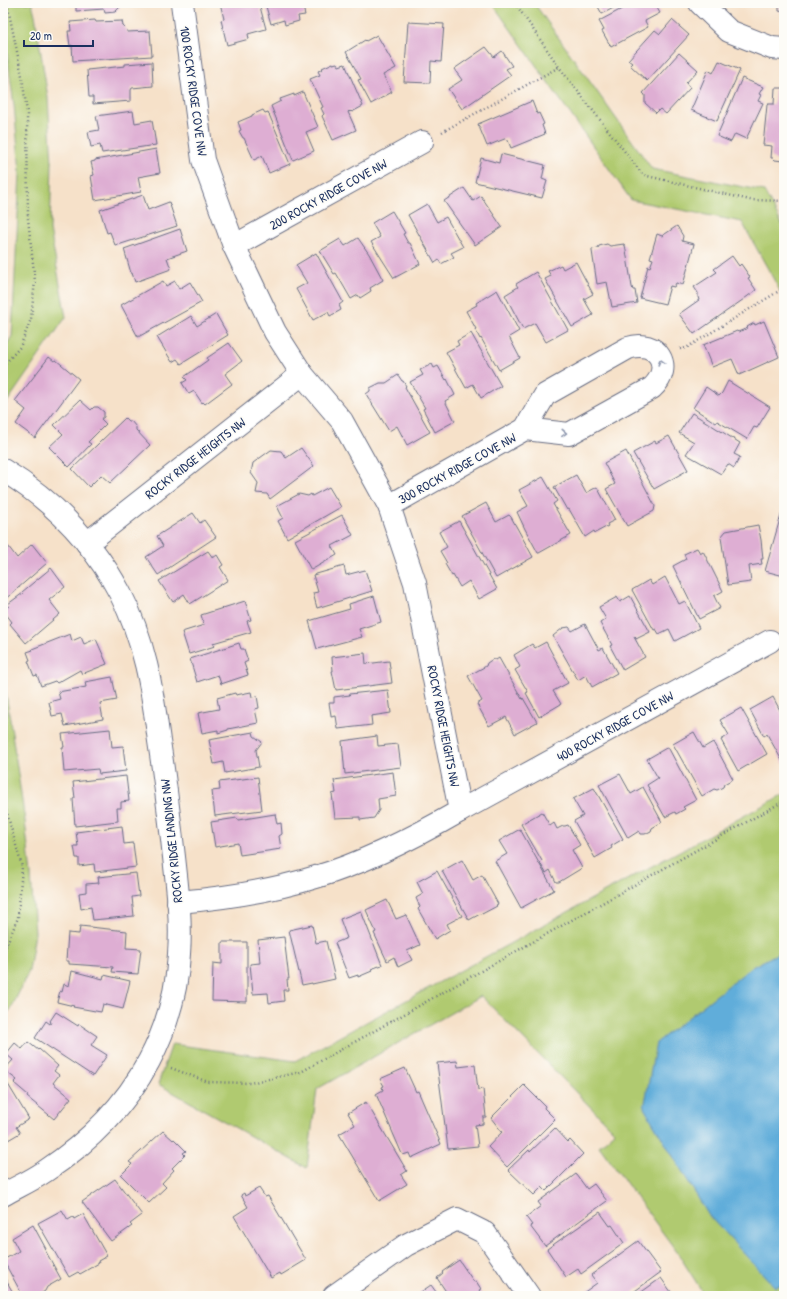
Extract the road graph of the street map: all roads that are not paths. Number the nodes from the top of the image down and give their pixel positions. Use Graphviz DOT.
graph roads {
  1 [pos="182,3"];
  2 [pos="700,3"];
  3 [pos="784,49"];
  4 [pos="422,142"];
  5 [pos="234,246"];
  6 [pos="302,374"];
  7 [pos="525,429"];
  8 [pos="3,470"];
  9 [pos="388,506"];
  10 [pos="87,543"];
  11 [pos="770,641"];
  12 [pos="460,811"];
  13 [pos="178,902"];
  14 [pos="3,1195"];
  15 [pos="334,1296"];
  16 [pos="529,1296"];
  1 -- 5 [label="street, 100 ROCKY RIDGE COVE NW"];
  2 -- 3 [label="street"];
  4 -- 5 [label="street, 200 ROCKY RIDGE COVE NW"];
  5 -- 6 [label="street, ROCKY RIDGE HEIGHTS NW"];
  6 -- 9 [label="street, ROCKY RIDGE HEIGHTS NW"];
  6 -- 10 [label="street, ROCKY RIDGE HEIGHTS NW"];
  7 -- 7 [label="street, 300 ROCKY RIDGE COVE NW, one-way"];
  7 -- 9 [label="street, 300 ROCKY RIDGE COVE NW"];
  8 -- 10 [label="street, ROCKY RIDGE LANDING NW"];
  9 -- 12 [label="street, ROCKY RIDGE HEIGHTS NW"];
  10 -- 13 [label="street, ROCKY RIDGE LANDING NW"];
  11 -- 12 [label="street, 400 ROCKY RIDGE COVE NW"];
  12 -- 13 [label="street"];
  13 -- 14 [label="street, ROCKY RIDGE LANDING NW"];
  15 -- 16 [label="street"];
}
